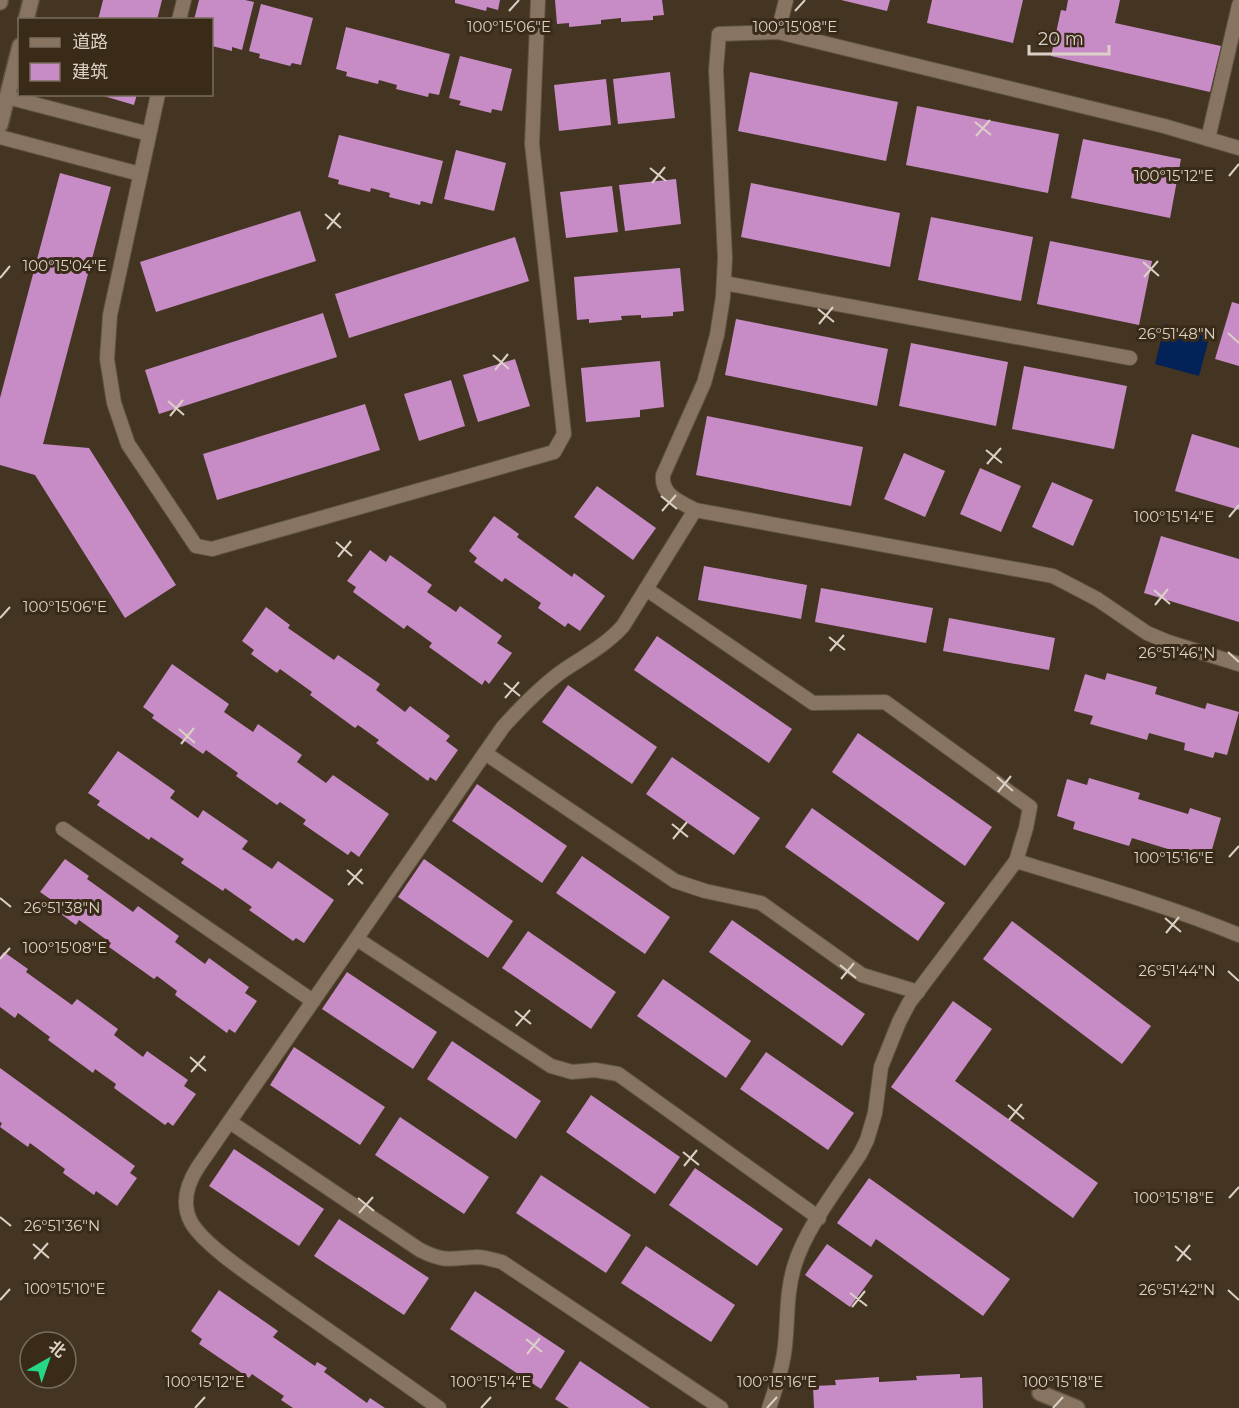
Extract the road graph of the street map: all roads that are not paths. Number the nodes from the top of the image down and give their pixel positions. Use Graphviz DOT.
graph roads {
  1 [pos="31,0"];
  2 [pos="184,0"];
  3 [pos="538,0"];
  4 [pos="786,0"];
  5 [pos="1239,5"];
  6 [pos="26,18"];
  7 [pos="180,18"];
  8 [pos="778,32"];
  9 [pos="18,54"];
  10 [pos="158,96"];
  11 [pos="7,97"];
  12 [pos="0,125"];
  13 [pos="148,134"];
  14 [pos="0,137"];
  15 [pos="1208,139"];
  16 [pos="1239,148"];
  17 [pos="140,174"];
  18 [pos="723,283"];
  19 [pos="1130,358"];
  20 [pos="695,510"];
  21 [pos="646,589"];
  22 [pos="1239,663"];
  23 [pos="485,753"];
  24 [pos="63,829"];
  25 [pos="1016,861"];
  26 [pos="1239,935"];
  27 [pos="357,939"];
  28 [pos="918,992"];
  29 [pos="313,1001"];
  30 [pos="230,1122"];
  31 [pos="819,1218"];
  32 [pos="1040,1394"];
  33 [pos="439,1408"];
  34 [pos="721,1408"];
  35 [pos="770,1408"];
  36 [pos="1077,1408"];
  1 -- 6 [label="street"];
  2 -- 7 [label="lane"];
  3 -- 17 [label="lane"];
  4 -- 8 [label="lane"];
  5 -- 15 [label="lane"];
  8 -- 15 [label="lane"];
  8 -- 18 [label="lane"];
  9 -- 11 [label="street"];
  10 -- 13 [label="lane"];
  11 -- 12 [label="street"];
  11 -- 13 [label="lane"];
  13 -- 17 [label="lane"];
  14 -- 17 [label="lane"];
  15 -- 16 [label="lane"];
  18 -- 19 [label="lane"];
  18 -- 20 [label="lane"];
  20 -- 21 [label="lane"];
  20 -- 22 [label="lane"];
  21 -- 23 [label="lane"];
  21 -- 25 [label="lane"];
  23 -- 27 [label="lane"];
  23 -- 28 [label="lane"];
  24 -- 29 [label="lane"];
  25 -- 26 [label="lane"];
  25 -- 28 [label="lane"];
  27 -- 29 [label="lane"];
  27 -- 31 [label="lane"];
  28 -- 31 [label="lane"];
  29 -- 30 [label="lane"];
  30 -- 33 [label="lane"];
  30 -- 34 [label="lane"];
  31 -- 35 [label="lane"];
  32 -- 36 [label="street"];
}
